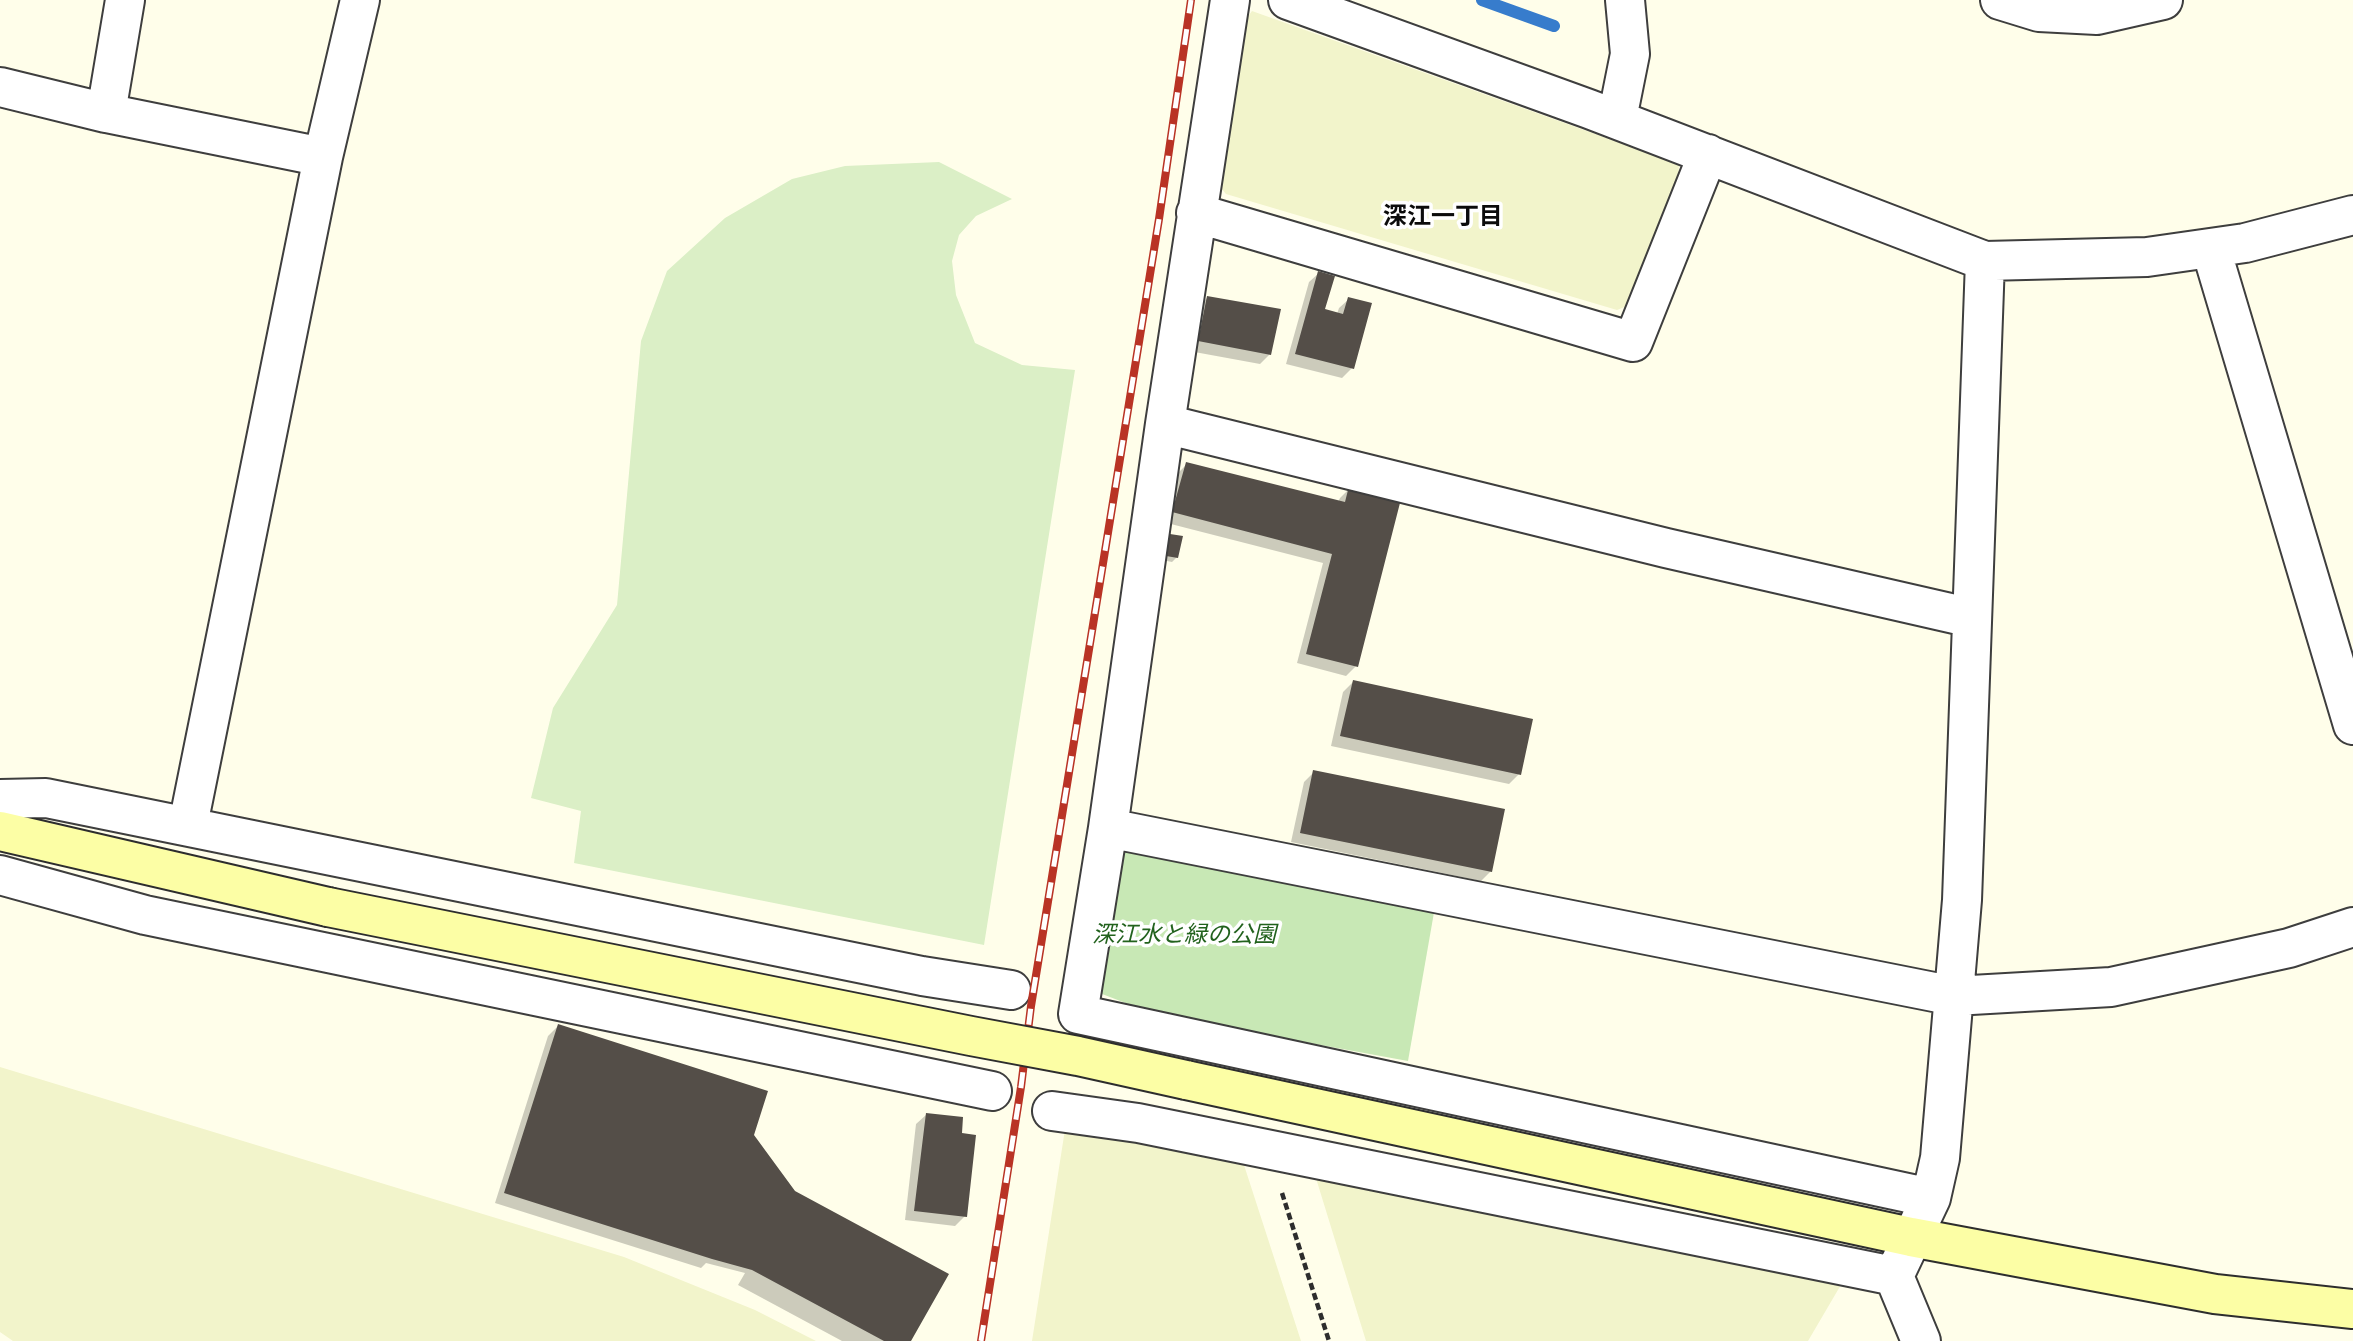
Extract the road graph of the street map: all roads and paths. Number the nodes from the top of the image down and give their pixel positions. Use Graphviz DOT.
graph roads {
  1 [pos="125,0"];
  2 [pos="360,0"];
  3 [pos="1230,0"];
  4 [pos="1288,0"];
  5 [pos="1625,0"];
  6 [pos="2000,0"];
  7 [pos="2163,0"];
  8 [pos="2037,6"];
  9 [pos="0,87"];
  10 [pos="106,113"];
  11 [pos="1617,119"];
  12 [pos="1708,154"];
  13 [pos="323,157"];
  14 [pos="1196,214"];
  15 [pos="2353,215"];
  16 [pos="2211,248"];
  17 [pos="1985,261"];
  18 [pos="1165,424"];
  19 [pos="1972,618"];
  20 [pos="2353,725"];
  21 [pos="0,799"];
  22 [pos="188,825"];
  23 [pos="1108,828"];
  24 [pos="0,831"];
  25 [pos="0,875"];
  26 [pos="2353,928"];
  27 [pos="1011,990"];
  28 [pos="1954,996"];
  29 [pos="992,1090"];
  30 [pos="1052,1111"];
  31 [pos="1268,1149"];
  32 [pos="1931,1198"];
  33 [pos="1911,1237"];
  34 [pos="1894,1276"];
  35 [pos="2353,1309"];
  36 [pos="1329,1341"];
  37 [pos="1921,1341"];
  1 -- 10 [label="street"];
  2 -- 13 [label="street"];
  3 -- 14 [label="street"];
  4 -- 11 [label="street"];
  5 -- 11 [label="street"];
  6 -- 8 [label="street"];
  7 -- 8 [label="street"];
  9 -- 10 [label="street"];
  10 -- 13 [label="street"];
  11 -- 12 [label="street"];
  12 -- 14 [label="street"];
  12 -- 17 [label="street"];
  13 -- 22 [label="street"];
  14 -- 18 [label="street"];
  15 -- 16 [label="street"];
  16 -- 17 [label="street"];
  16 -- 20 [label="street"];
  17 -- 19 [label="street"];
  18 -- 19 [label="street"];
  18 -- 23 [label="street"];
  19 -- 28 [label="street"];
  21 -- 22 [label="street"];
  22 -- 27 [label="street"];
  23 -- 28 [label="street"];
  23 -- 32 [label="street"];
  24 -- 33 [label="street, bridge"];
  25 -- 29 [label="street"];
  26 -- 28 [label="street"];
  28 -- 32 [label="street"];
  30 -- 31 [label="street"];
  31 -- 34 [label="street"];
  31 -- 36 [label="path"];
  32 -- 33 [label="street"];
  33 -- 34 [label="street"];
  33 -- 35 [label="street"];
  34 -- 37 [label="street"];
}
